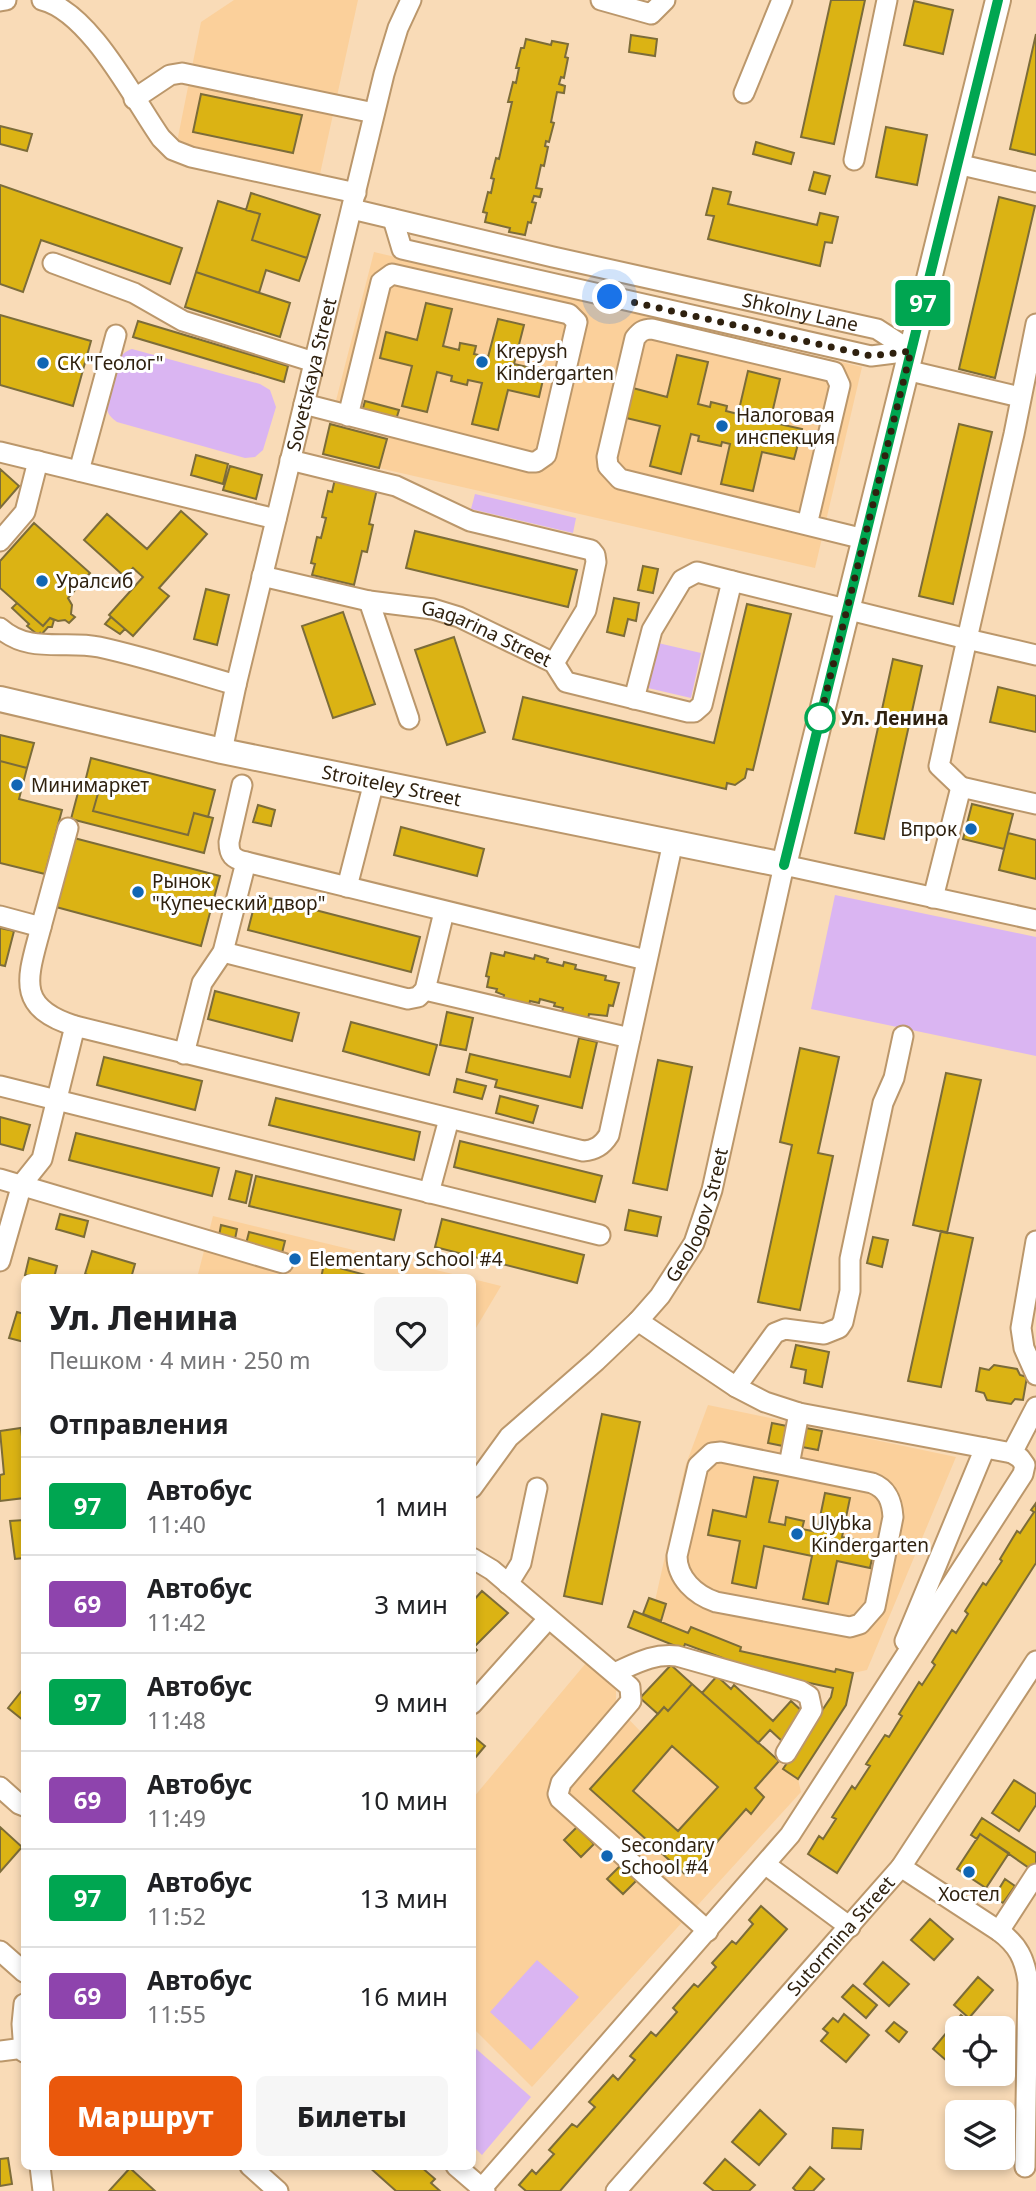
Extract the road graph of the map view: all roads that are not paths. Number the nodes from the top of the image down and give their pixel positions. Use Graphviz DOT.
graph roads {
  1 [pos="6,0"];
  2 [pos="42,0"];
  3 [pos="411,0"];
  4 [pos="601,0"];
  5 [pos="665,0"];
  6 [pos="782,0"];
  7 [pos="887,0"];
  8 [pos="998,0"];
  9 [pos="0,1"];
  10 [pos="744,93"];
  11 [pos="134,99"];
  12 [pos="374,113"];
  13 [pos="854,160"];
  14 [pos="957,164"];
  15 [pos="1036,182"];
  16 [pos="354,201"];
  17 [pos="393,219"];
  18 [pos="53,263"];
  19 [pos="1036,324"];
  20 [pos="116,335"];
  21 [pos="909,360"];
  22 [pos="314,362"];
  23 [pos="1020,397"];
  24 [pos="304,404"];
  25 [pos="348,416"];
  26 [pos="0,452"];
  27 [pos="290,460"];
  28 [pos="38,461"];
  29 [pos="79,471"];
  30 [pos="276,519"];
  31 [pos="807,525"];
  32 [pos="864,540"];
  33 [pos="0,541"];
  34 [pos="262,576"];
  35 [pos="732,581"];
  36 [pos="369,601"];
  37 [pos="847,610"];
  38 [pos="0,628"];
  39 [pos="967,639"];
  40 [pos="1036,655"];
  41 [pos="554,663"];
  42 [pos="236,685"];
  43 [pos="0,699"];
  44 [pos="634,699"];
  45 [pos="409,719"];
  46 [pos="222,751"];
  47 [pos="374,782"];
  48 [pos="242,785"];
  49 [pos="961,787"];
  50 [pos="1036,804"];
  51 [pos="68,828"];
  52 [pos="673,842"];
  53 [pos="246,862"];
  54 [pos="784,865"];
  55 [pos="347,887"];
  56 [pos="933,898"];
  57 [pos="444,912"];
  58 [pos="0,916"];
  59 [pos="1036,920"];
  60 [pos="41,927"];
  61 [pos="223,952"];
  62 [pos="646,960"];
  63 [pos="425,990"];
  64 [pos="75,1026"];
  65 [pos="903,1036"];
  66 [pos="630,1038"];
  67 [pos="184,1054"];
  68 [pos="0,1086"];
  69 [pos="57,1101"];
  70 [pos="449,1119"];
  71 [pos="0,1178"];
  72 [pos="22,1184"];
  73 [pos="429,1193"];
  74 [pos="600,1235"];
  75 [pos="1036,1241"];
  76 [pos="0,1261"];
  77 [pos="283,1263"];
  78 [pos="638,1321"];
  79 [pos="1036,1375"];
  80 [pos="736,1387"];
  81 [pos="1036,1406"];
  82 [pos="799,1413"];
  83 [pos="985,1448"];
  84 [pos="1012,1453"];
  85 [pos="789,1465"];
  86 [pos="476,1482"];
  87 [pos="537,1488"];
  88 [pos="476,1561"];
  89 [pos="508,1584"];
  90 [pos="548,1619"];
  91 [pos="1036,1661"];
  92 [pos="614,1673"];
  93 [pos="886,1687"];
  94 [pos="476,1700"];
  95 [pos="786,1753"];
  96 [pos="0,1787"];
  97 [pos="21,1805"];
  98 [pos="766,1865"];
  99 [pos="901,1867"];
  100 [pos="1036,1874"];
  101 [pos="850,1927"];
  102 [pos="708,1931"];
  103 [pos="999,1931"];
  104 [pos="0,1951"];
  105 [pos="21,1969"];
  106 [pos="21,2050"];
  107 [pos="0,2051"];
  108 [pos="1024,2166"];
  109 [pos="40,2170"];
  110 [pos="254,2170"];
  111 [pos="460,2170"];
  112 [pos="483,2190"];
  113 [pos="43,2191"];
  114 [pos="278,2191"];
  115 [pos="616,2191"];
  1 -- 9 [label="street"];
  2 -- 11 [label="street, Shkolny Lane"];
  3 -- 12 [label="street, Sovetskaya Street"];
  4 -- 5 [label="street"];
  6 -- 10 [label="street"];
  7 -- 13 [label="street"];
  8 -- 14 [label="main road"];
  11 -- 12 [label="street"];
  11 -- 16 [label="street, Shkolny Lane"];
  12 -- 16 [label="street, Sovetskaya Street"];
  14 -- 15 [label="street"];
  14 -- 21 [label="main road"];
  16 -- 17 [label="street, Shkolny Lane"];
  16 -- 22 [label="street, Sovetskaya Street"];
  17 -- 21 [label="street, Shkolny Lane"];
  17 -- 21 [label="street, Shkolny Lane"];
  18 -- 22 [label="street"];
  19 -- 23 [label="street"];
  20 -- 29 [label="street"];
  21 -- 23 [label="street"];
  21 -- 32 [label="main road"];
  22 -- 24 [label="street, Sovetskaya Street"];
  23 -- 39 [label="street"];
  24 -- 25 [label="street"];
  24 -- 27 [label="street, Sovetskaya Street"];
  25 -- 25 [label="street"];
  26 -- 28 [label="street"];
  27 -- 30 [label="street, Sovetskaya Street"];
  27 -- 41 [label="street"];
  28 -- 29 [label="street"];
  28 -- 33 [label="street"];
  29 -- 30 [label="street"];
  30 -- 34 [label="street, Sovetskaya Street"];
  31 -- 31 [label="street"];
  31 -- 32 [label="street"];
  32 -- 37 [label="main road"];
  34 -- 36 [label="street, Gagarina Street"];
  34 -- 42 [label="street, Sovetskaya Street"];
  35 -- 37 [label="street"];
  35 -- 44 [label="street"];
  35 -- 44 [label="street, Gagarina Street"];
  36 -- 41 [label="street, Gagarina Street"];
  36 -- 45 [label="street"];
  37 -- 39 [label="street"];
  37 -- 54 [label="main road"];
  38 -- 42 [label="street"];
  39 -- 40 [label="street"];
  39 -- 49 [label="street"];
  41 -- 44 [label="street, Gagarina Street"];
  42 -- 46 [label="street, Sovetskaya Street"];
  43 -- 46 [label="main road, Stroiteley Street"];
  46 -- 47 [label="main road, Stroiteley Street"];
  47 -- 52 [label="main road, Stroiteley Street"];
  47 -- 55 [label="street"];
  48 -- 53 [label="street"];
  49 -- 50 [label="street"];
  49 -- 56 [label="street"];
  51 -- 60 [label="street"];
  52 -- 54 [label="main road, Stroiteley Street"];
  52 -- 62 [label="street"];
  53 -- 55 [label="street"];
  53 -- 61 [label="street"];
  54 -- 56 [label="street"];
  54 -- 78 [label="street, Geologov Street"];
  55 -- 57 [label="street"];
  56 -- 59 [label="street"];
  57 -- 62 [label="street"];
  57 -- 63 [label="street"];
  58 -- 60 [label="street"];
  60 -- 64 [label="street"];
  61 -- 63 [label="street"];
  61 -- 67 [label="street"];
  62 -- 66 [label="street"];
  63 -- 66 [label="street"];
  64 -- 67 [label="street"];
  64 -- 69 [label="street"];
  65 -- 80 [label="street"];
  66 -- 70 [label="street"];
  67 -- 70 [label="street"];
  68 -- 69 [label="street"];
  69 -- 72 [label="street"];
  69 -- 73 [label="street"];
  70 -- 73 [label="street"];
  71 -- 72 [label="street"];
  72 -- 76 [label="street"];
  72 -- 77 [label="street"];
  73 -- 74 [label="street"];
  75 -- 79 [label="street"];
  78 -- 80 [label="street"];
  78 -- 86 [label="street, Geologov Street"];
  80 -- 82 [label="street"];
  81 -- 84 [label="street"];
  82 -- 83 [label="street"];
  82 -- 85 [label="street"];
  83 -- 84 [label="street"];
  83 -- 93 [label="street"];
  84 -- 93 [label="street"];
  85 -- 85 [label="street"];
  87 -- 89 [label="street"];
  88 -- 89 [label="street"];
  89 -- 90 [label="street"];
  90 -- 92 [label="street"];
  90 -- 94 [label="street"];
  91 -- 99 [label="street, Sutormina Street"];
  92 -- 95 [label="street"];
  92 -- 102 [label="street"];
  93 -- 98 [label="street"];
  96 -- 97 [label="street"];
  98 -- 101 [label="street"];
  98 -- 102 [label="street"];
  99 -- 101 [label="street, Sutormina Street"];
  99 -- 103 [label="street"];
  100 -- 103 [label="street"];
  101 -- 115 [label="street, Sutormina Street"];
  102 -- 112 [label="street"];
  103 -- 108 [label="street"];
  104 -- 105 [label="street"];
  106 -- 107 [label="street"];
  109 -- 113 [label="street"];
  110 -- 114 [label="street"];
  111 -- 112 [label="street"];
}
